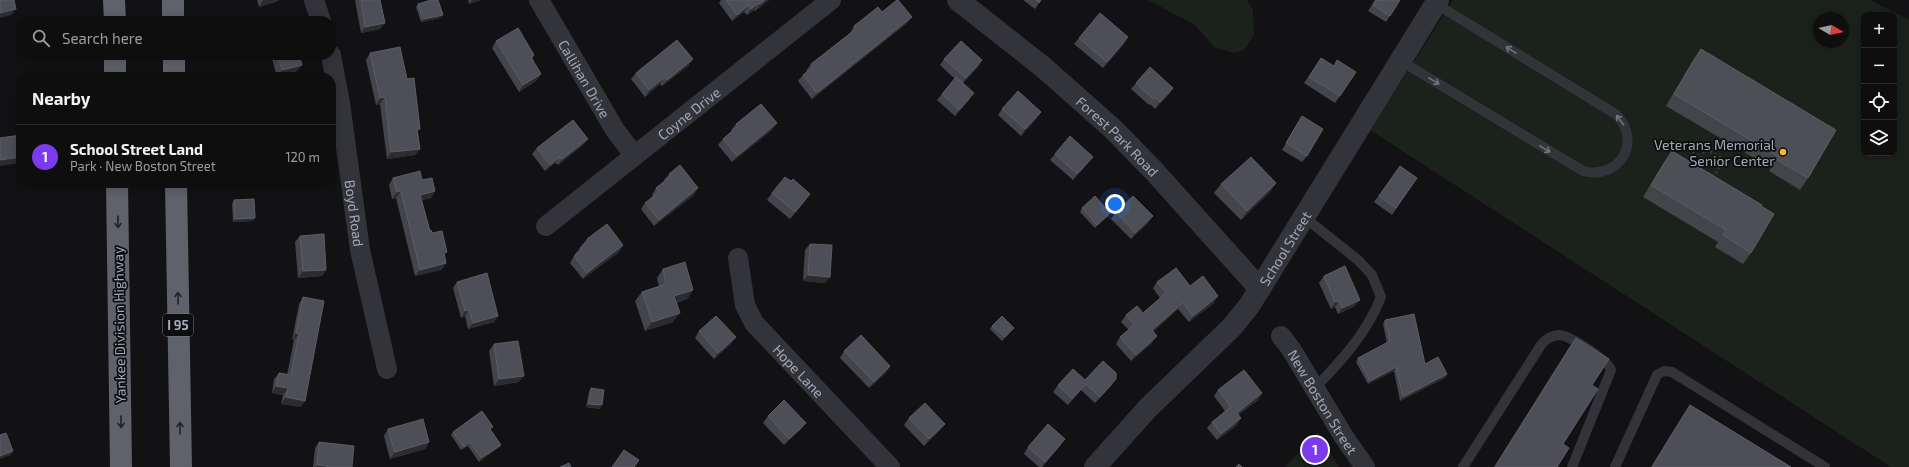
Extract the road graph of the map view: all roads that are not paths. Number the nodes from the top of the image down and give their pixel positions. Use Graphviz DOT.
graph roads {
  1 [pos="114,0"];
  2 [pos="173,0"];
  3 [pos="314,0"];
  4 [pos="539,0"];
  5 [pos="831,0"];
  6 [pos="958,0"];
  7 [pos="1437,2"];
  8 [pos="115,16"];
  9 [pos="173,16"];
  10 [pos="319,16"];
  11 [pos="115,60"];
  12 [pos="174,60"];
  13 [pos="332,60"];
  14 [pos="1401,61"];
  15 [pos="116,72"];
  16 [pos="174,72"];
  17 [pos="334,72"];
  18 [pos="336,82"];
  19 [pos="634,155"];
  20 [pos="117,188"];
  21 [pos="176,188"];
  22 [pos="1304,218"];
  23 [pos="546,226"];
  24 [pos="738,258"];
  25 [pos="1260,289"];
  26 [pos="1281,336"];
  27 [pos="387,369"];
  28 [pos="1315,388"];
  29 [pos="121,467"];
  30 [pos="181,467"];
  31 [pos="890,467"];
  32 [pos="1095,467"];
  33 [pos="1365,467"];
  34 [pos="1463,467"];
  35 [pos="1572,467"];
  36 [pos="1615,467"];
  37 [pos="1825,467"];
  1 -- 8 [label="highway"];
  2 -- 9 [label="highway"];
  3 -- 10 [label="street"];
  4 -- 19 [label="street, Callihan Drive"];
  5 -- 19 [label="street, Coyne Drive"];
  6 -- 25 [label="street, Forest Park Road"];
  7 -- 14 [label="street, School Street"];
  14 -- 7 [label="lane, one-way"];
  11 -- 15 [label="highway"];
  12 -- 16 [label="highway"];
  13 -- 17 [label="street, Boyd Road"];
  14 -- 22 [label="street, School Street"];
  18 -- 27 [label="street, Boyd Road"];
  19 -- 23 [label="street, Coyne Drive"];
  20 -- 29 [label="highway, Yankee Division Highway, one-way"];
  30 -- 21 [label="highway, I 95, one-way"];
  22 -- 25 [label="street, School Street"];
  22 -- 28 [label="lane"];
  24 -- 31 [label="street, Hope Lane"];
  25 -- 32 [label="street, School Street"];
  26 -- 28 [label="street, New Boston Street"];
  28 -- 33 [label="street, New Boston Street"];
  34 -- 35 [label="lane"];
  36 -- 37 [label="lane"];
}
